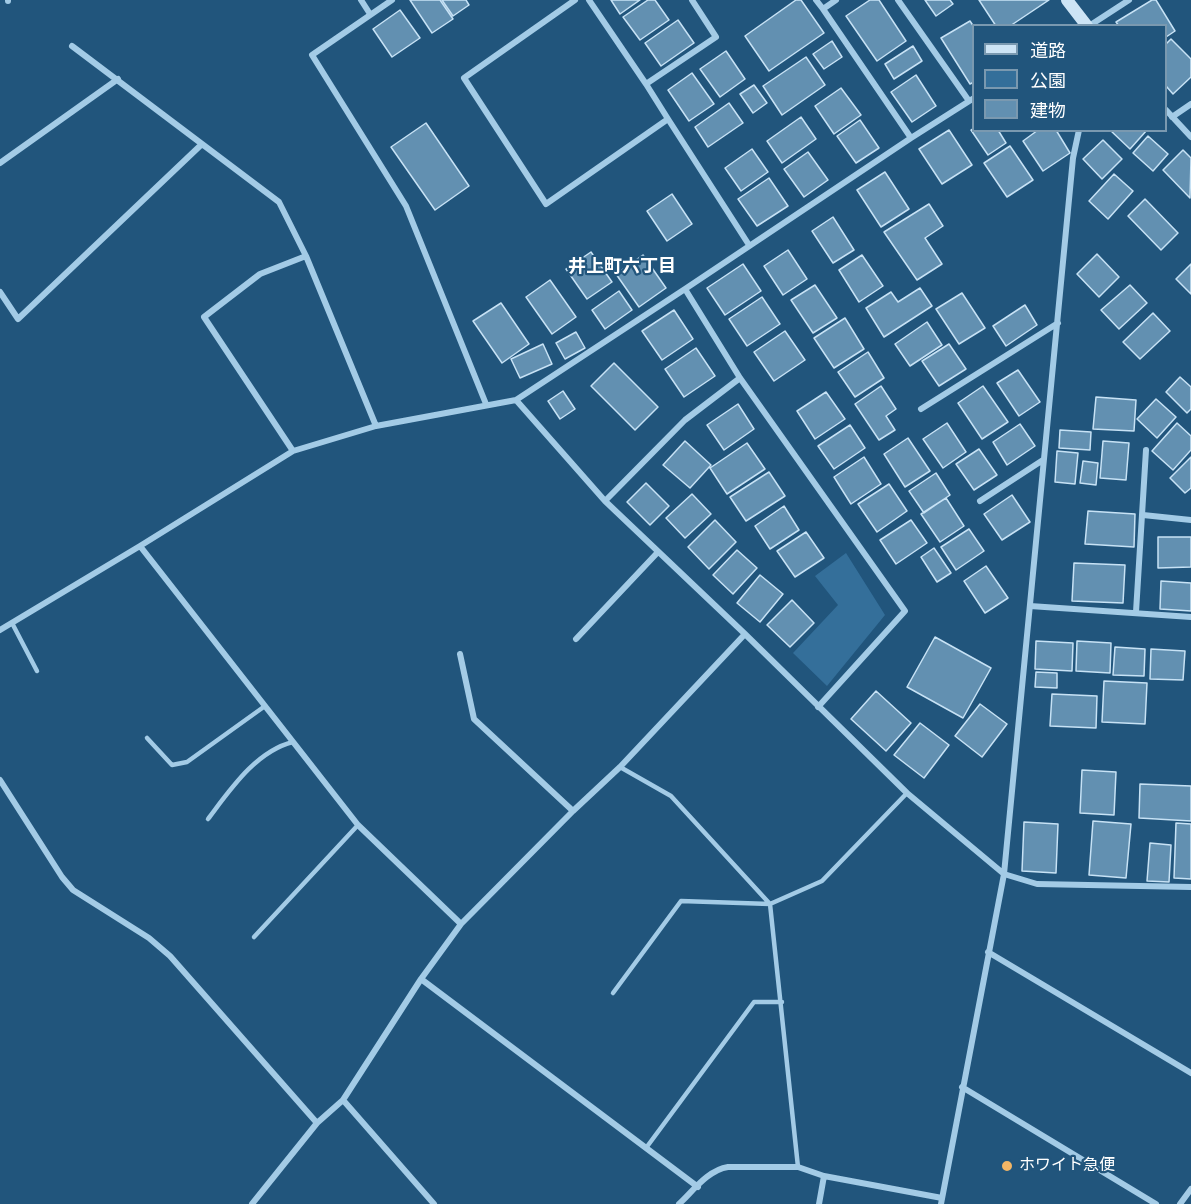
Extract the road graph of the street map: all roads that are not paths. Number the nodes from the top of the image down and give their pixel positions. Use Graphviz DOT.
graph roads {
  1 [pos="361,0"];
  2 [pos="392,0"];
  3 [pos="575,0"];
  4 [pos="589,0"];
  5 [pos="692,0"];
  6 [pos="816,0"];
  7 [pos="836,0"];
  8 [pos="898,0"];
  9 [pos="1067,0"];
  10 [pos="1129,0"];
  11 [pos="823,9"];
  12 [pos="370,14"];
  13 [pos="1086,24"];
  14 [pos="1091,24"];
  15 [pos="72,46"];
  16 [pos="118,79"];
  17 [pos="646,84"];
  18 [pos="971,100"];
  19 [pos="1191,104"];
  20 [pos="1167,111"];
  21 [pos="1172,117"];
  22 [pos="668,119"];
  23 [pos="1079,132"];
  24 [pos="1191,137"];
  25 [pos="910,138"];
  26 [pos="202,144"];
  27 [pos="0,163"];
  28 [pos="749,246"];
  29 [pos="306,256"];
  30 [pos="685,289"];
  31 [pos="0,292"];
  32 [pos="1058,323"];
  33 [pos="740,378"];
  34 [pos="516,400"];
  35 [pos="486,404"];
  36 [pos="921,409"];
  37 [pos="376,426"];
  38 [pos="1146,450"];
  39 [pos="293,451"];
  40 [pos="1043,460"];
  41 [pos="605,501"];
  42 [pos="980,501"];
  43 [pos="1143,515"];
  44 [pos="1191,520"];
  45 [pos="140,546"];
  46 [pos="658,552"];
  47 [pos="1030,606"];
  48 [pos="1136,612"];
  49 [pos="1191,617"];
  50 [pos="12,623"];
  51 [pos="0,630"];
  52 [pos="745,634"];
  53 [pos="576,639"];
  54 [pos="460,654"];
  55 [pos="37,671"];
  56 [pos="265,706"];
  57 [pos="818,707"];
  58 [pos="147,738"];
  59 [pos="293,742"];
  60 [pos="620,767"];
  61 [pos="0,780"];
  62 [pos="907,793"];
  63 [pos="573,811"];
  64 [pos="208,819"];
  65 [pos="358,825"];
  66 [pos="1004,874"];
  67 [pos="1191,887"];
  68 [pos="770,904"];
  69 [pos="461,924"];
  70 [pos="254,937"];
  71 [pos="988,952"];
  72 [pos="421,979"];
  73 [pos="613,993"];
  74 [pos="782,1002"];
  75 [pos="1191,1073"];
  76 [pos="962,1087"];
  77 [pos="343,1100"];
  78 [pos="317,1123"];
  79 [pos="646,1148"];
  80 [pos="798,1167"];
  81 [pos="824,1176"];
  82 [pos="698,1187"];
  83 [pos="1191,1189"];
  84 [pos="941,1201"];
  85 [pos="252,1204"];
  86 [pos="434,1204"];
  87 [pos="679,1204"];
  88 [pos="819,1204"];
  89 [pos="1156,1204"];
  90 [pos="1180,1204"];
  1 -- 12 [label="street"];
  2 -- 12 [label="street"];
  3 -- 22 [label="street"];
  4 -- 17 [label="street"];
  5 -- 17 [label="street"];
  6 -- 11 [label="street"];
  7 -- 11 [label="street"];
  8 -- 18 [label="street"];
  9 -- 13 [label="street"];
  10 -- 14 [label="street"];
  11 -- 25 [label="street"];
  12 -- 35 [label="street"];
  15 -- 16 [label="street"];
  16 -- 26 [label="street"];
  16 -- 27 [label="street"];
  17 -- 22 [label="street"];
  18 -- 25 [label="street"];
  19 -- 21 [label="street"];
  20 -- 21 [label="street"];
  21 -- 24 [label="street"];
  22 -- 28 [label="street"];
  23 -- 32 [label="street"];
  25 -- 28 [label="street"];
  26 -- 29 [label="street"];
  26 -- 31 [label="street"];
  28 -- 30 [label="street"];
  29 -- 37 [label="street"];
  29 -- 39 [label="street"];
  30 -- 33 [label="street"];
  30 -- 34 [label="street"];
  32 -- 36 [label="street"];
  32 -- 40 [label="street"];
  33 -- 41 [label="street"];
  33 -- 57 [label="street"];
  34 -- 35 [label="street"];
  34 -- 41 [label="street"];
  35 -- 37 [label="street"];
  37 -- 39 [label="street"];
  38 -- 43 [label="street"];
  39 -- 45 [label="street"];
  40 -- 42 [label="street"];
  40 -- 47 [label="street"];
  41 -- 46 [label="street"];
  43 -- 44 [label="street"];
  43 -- 48 [label="street"];
  45 -- 50 [label="street"];
  45 -- 56 [label="street"];
  46 -- 52 [label="street"];
  46 -- 53 [label="street"];
  47 -- 48 [label="street"];
  47 -- 66 [label="street"];
  48 -- 49 [label="street"];
  50 -- 51 [label="street"];
  50 -- 55 [label="lane"];
  52 -- 57 [label="street"];
  52 -- 60 [label="street"];
  54 -- 63 [label="street"];
  56 -- 58 [label="lane"];
  56 -- 59 [label="street"];
  57 -- 62 [label="street"];
  59 -- 64 [label="lane"];
  59 -- 65 [label="street"];
  60 -- 63 [label="street"];
  60 -- 68 [label="lane"];
  61 -- 78 [label="street"];
  62 -- 66 [label="street"];
  62 -- 68 [label="lane"];
  63 -- 69 [label="street"];
  65 -- 69 [label="street"];
  65 -- 70 [label="lane"];
  66 -- 67 [label="street"];
  66 -- 71 [label="street"];
  68 -- 73 [label="lane"];
  68 -- 74 [label="lane"];
  69 -- 72 [label="street"];
  71 -- 75 [label="street"];
  71 -- 76 [label="street"];
  72 -- 77 [label="street"];
  72 -- 79 [label="street"];
  74 -- 79 [label="lane"];
  74 -- 80 [label="lane"];
  76 -- 84 [label="street"];
  76 -- 89 [label="street"];
  77 -- 78 [label="street"];
  77 -- 86 [label="street"];
  78 -- 85 [label="street"];
  79 -- 82 [label="street"];
  80 -- 81 [label="street"];
  80 -- 82 [label="street"];
  81 -- 84 [label="street"];
  81 -- 88 [label="street"];
  82 -- 87 [label="street"];
  83 -- 90 [label="street"];
}
